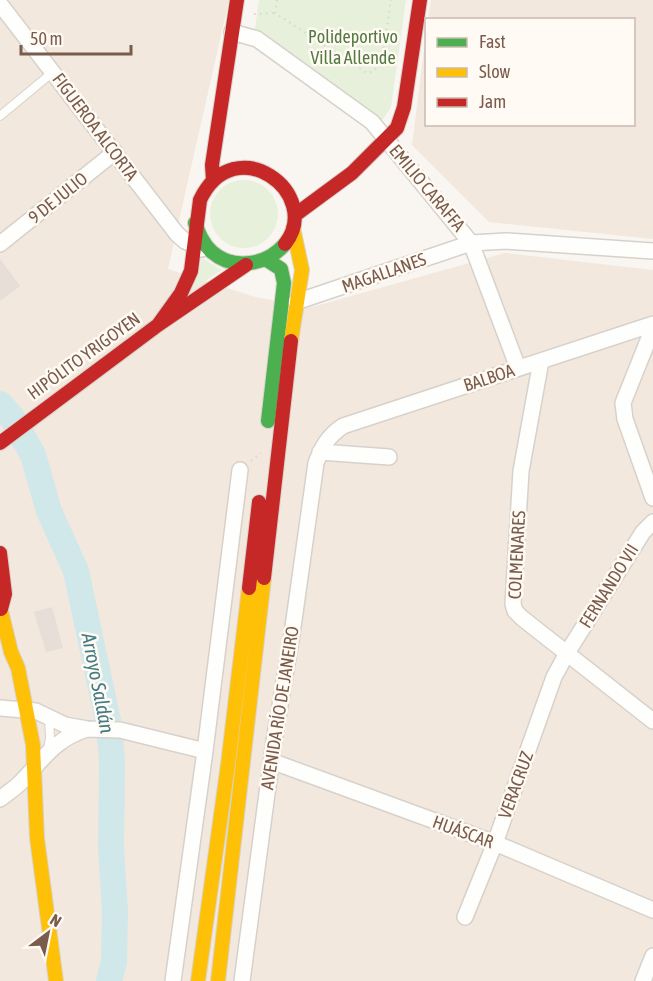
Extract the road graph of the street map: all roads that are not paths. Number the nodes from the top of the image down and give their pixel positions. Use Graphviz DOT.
graph roads {
  1 [pos="420,0"];
  2 [pos="0,4"];
  3 [pos="236,7"];
  4 [pos="232,32"];
  5 [pos="53,72"];
  6 [pos="0,116"];
  7 [pos="387,140"];
  8 [pos="115,152"];
  9 [pos="213,180"];
  10 [pos="294,222"];
  11 [pos="195,223"];
  12 [pos="471,243"];
  13 [pos="0,244"];
  14 [pos="194,246"];
  15 [pos="653,251"];
  16 [pos="216,255"];
  17 [pos="267,260"];
  18 [pos="246,265"];
  19 [pos="296,302"];
  20 [pos="158,325"];
  21 [pos="653,326"];
  22 [pos="541,360"];
  23 [pos="518,368"];
  24 [pos="328,438"];
  25 [pos="1,441"];
  26 [pos="320,452"];
  27 [pos="389,457"];
  28 [pos="240,470"];
  29 [pos="653,498"];
  30 [pos="653,522"];
  31 [pos="0,553"];
  32 [pos="1,608"];
  33 [pos="567,653"];
  34 [pos="14,708"];
  35 [pos="49,717"];
  36 [pos="653,721"];
  37 [pos="87,729"];
  38 [pos="19,749"];
  39 [pos="205,751"];
  40 [pos="47,753"];
  41 [pos="271,761"];
  42 [pos="35,765"];
  43 [pos="22,782"];
  44 [pos="0,799"];
  45 [pos="37,838"];
  46 [pos="495,843"];
  47 [pos="653,910"];
  48 [pos="465,917"];
  49 [pos="653,956"];
  50 [pos="199,977"];
  51 [pos="218,979"];
  52 [pos="56,981"];
  53 [pos="172,981"];
  54 [pos="235,981"];
  55 [pos="242,981"];
  56 [pos="643,981"];
  1 -- 7 [label="main road"];
  2 -- 5 [label="street, FIGUEROA ALCORTA"];
  3 -- 4 [label="main road"];
  4 -- 7 [label="street, EMILIO CARAFFA"];
  4 -- 9 [label="main road"];
  5 -- 6 [label="lane"];
  5 -- 8 [label="street, FIGUEROA ALCORTA"];
  7 -- 10 [label="main road"];
  7 -- 12 [label="street, EMILIO CARAFFA"];
  8 -- 13 [label="street, 9 DE JULIO"];
  8 -- 14 [label="street, FIGUEROA ALCORTA"];
  9 -- 10 [label="main road"];
  9 -- 11 [label="main road"];
  10 -- 17 [label="main road"];
  10 -- 19 [label="main road"];
  11 -- 14 [label="main road, HIPÓLITO YRIGOYEN"];
  11 -- 16 [label="main road"];
  12 -- 15 [label="street, EMILIO CARAFFA"];
  12 -- 19 [label="street, MAGALLANES"];
  12 -- 23 [label="street"];
  14 -- 16 [label="street, FIGUEROA ALCORTA"];
  14 -- 20 [label="main road, HIPÓLITO YRIGOYEN"];
  16 -- 18 [label="main road"];
  17 -- 18 [label="main road"];
  17 -- 50 [label="main road"];
  18 -- 20 [label="main road, HIPÓLITO YRIGOYEN"];
  19 -- 51 [label="main road"];
  20 -- 25 [label="main road, HIPÓLITO YRIGOYEN"];
  21 -- 22 [label="street, BALBOA"];
  21 -- 29 [label="street"];
  22 -- 23 [label="street, BALBOA"];
  22 -- 33 [label="street, COLMENARES"];
  23 -- 24 [label="street, BALBOA"];
  24 -- 26 [label="street, AVENIDA RÍO DE JANEIRO"];
  26 -- 27 [label="street"];
  26 -- 41 [label="street, AVENIDA RÍO DE JANEIRO"];
  28 -- 39 [label="street"];
  30 -- 33 [label="street, FERNANDO VII"];
  31 -- 32 [label="main road"];
  32 -- 34 [label="main road"];
  33 -- 36 [label="street, COLMENARES"];
  33 -- 46 [label="street, VERACRUZ"];
  34 -- 35 [label="street"];
  34 -- 38 [label="main road"];
  34 -- 42 [label="main road"];
  35 -- 37 [label="street"];
  35 -- 40 [label="lane"];
  37 -- 39 [label="street"];
  37 -- 40 [label="street"];
  38 -- 42 [label="main road"];
  38 -- 43 [label="main road"];
  39 -- 53 [label="street"];
  40 -- 42 [label="street"];
  41 -- 46 [label="street, HUÁSCAR"];
  41 -- 55 [label="street, AVENIDA RÍO DE JANEIRO"];
  42 -- 43 [label="street"];
  42 -- 45 [label="main road"];
  43 -- 44 [label="street"];
  43 -- 45 [label="main road"];
  45 -- 52 [label="main road"];
  46 -- 47 [label="street, HUÁSCAR"];
  46 -- 48 [label="street, VERACRUZ"];
  49 -- 56 [label="street"];
  50 -- 51 [label="street"];
  51 -- 54 [label="street"];
}
